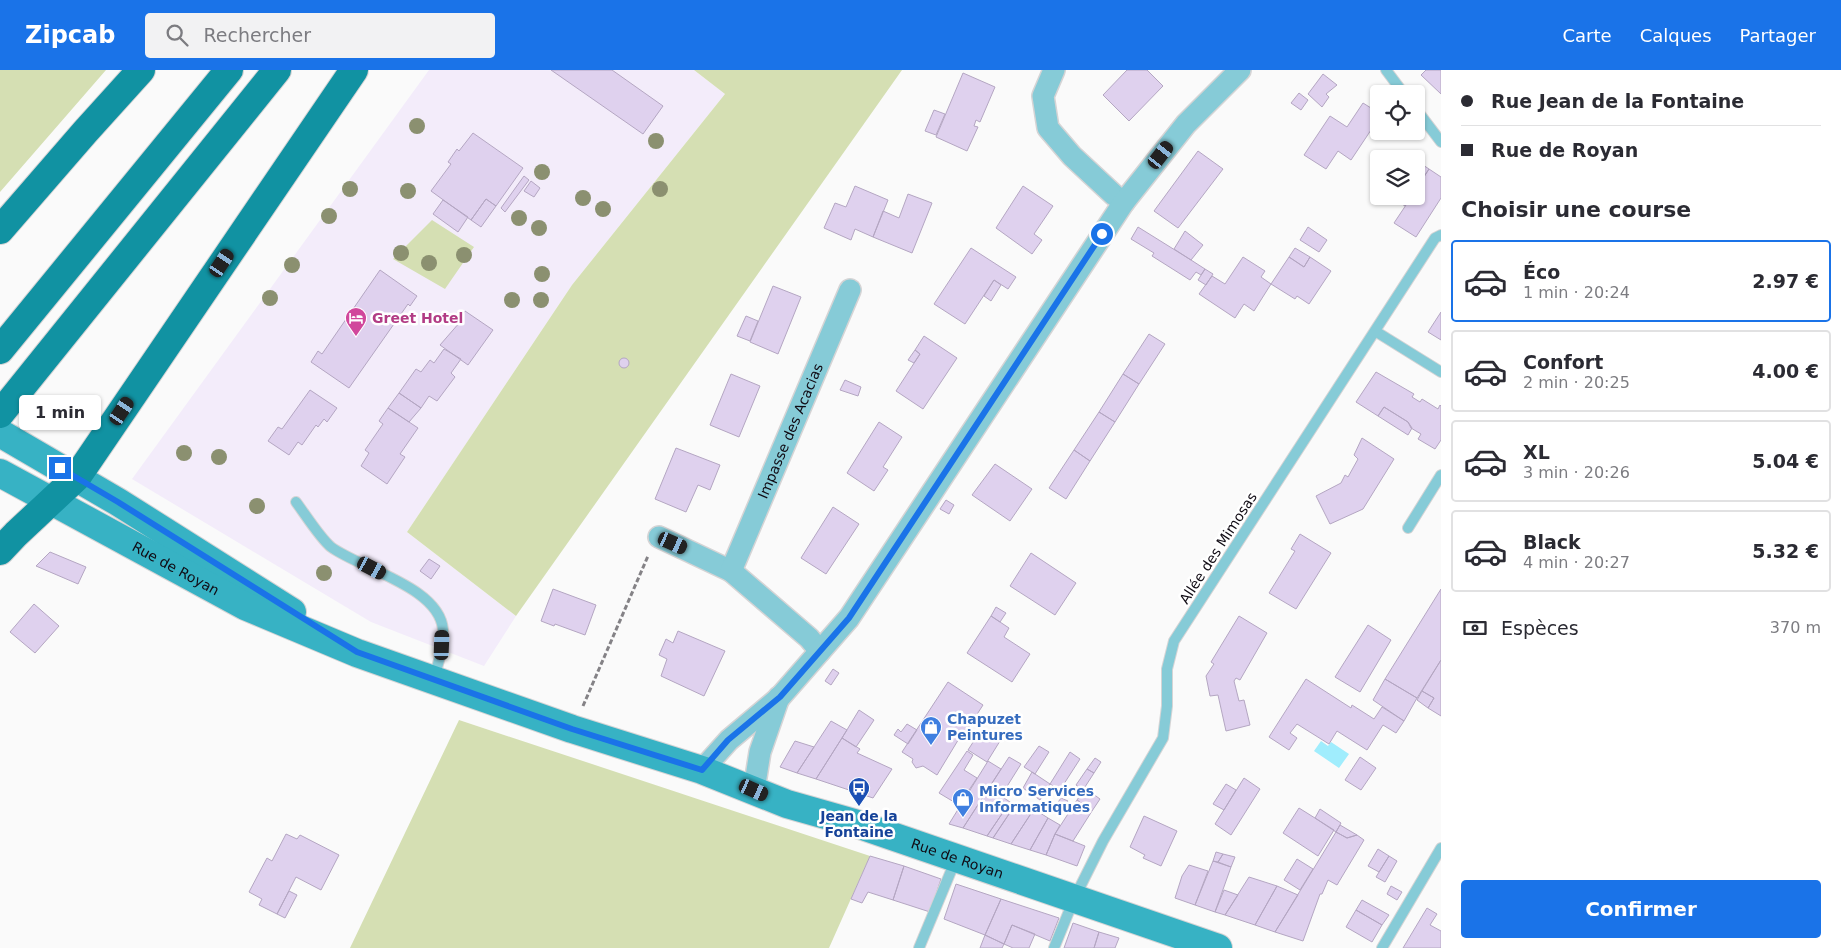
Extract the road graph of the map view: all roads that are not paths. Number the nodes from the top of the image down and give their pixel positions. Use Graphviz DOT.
graph roads {
  1 [pos="141,70"];
  2 [pos="229,70"];
  3 [pos="277,70"];
  4 [pos="354,70"];
  5 [pos="1054,70"];
  6 [pos="1240,70"];
  7 [pos="1386,70"];
  8 [pos="1397,85"];
  9 [pos="1425,121"];
  10 [pos="1441,142"];
  11 [pos="1124,202"];
  12 [pos="0,230"];
  13 [pos="1441,235"];
  14 [pos="850,290"];
  15 [pos="1375,331"];
  16 [pos="0,350"];
  17 [pos="1441,372"];
  18 [pos="0,414"];
  19 [pos="0,433"];
  20 [pos="0,473"];
  21 [pos="1441,475"];
  22 [pos="77,477"];
  23 [pos="51,502"];
  24 [pos="296,502"];
  25 [pos="1408,528"];
  26 [pos="659,537"];
  27 [pos="0,551"];
  28 [pos="731,571"];
  29 [pos="820,651"];
  30 [pos="357,652"];
  31 [pos="434,681"];
  32 [pos="780,697"];
  33 [pos="702,770"];
  34 [pos="754,790"];
  35 [pos="1441,848"];
  36 [pos="956,858"];
  37 [pos="1074,899"];
  38 [pos="919,948"];
  39 [pos="1054,948"];
  40 [pos="1218,948"];
  41 [pos="1382,948"];
  1 -- 12 [label="highway"];
  2 -- 16 [label="highway"];
  3 -- 18 [label="highway"];
  4 -- 22 [label="highway"];
  5 -- 11 [label="street"];
  6 -- 11 [label="street"];
  7 -- 8 [label="lane"];
  9 -- 10 [label="lane"];
  11 -- 29 [label="street"];
  13 -- 15 [label="lane, Allée des Mimosas"];
  14 -- 28 [label="street, Impasse des Acacias"];
  15 -- 17 [label="lane"];
  15 -- 37 [label="lane, Allée des Mimosas"];
  19 -- 22 [label="main road, Rue de Royan"];
  20 -- 23 [label="main road, Rue de Royan"];
  21 -- 25 [label="lane"];
  22 -- 23 [label="highway"];
  22 -- 30 [label="main road, Rue de Royan"];
  23 -- 27 [label="highway"];
  23 -- 30 [label="main road, Rue de Royan"];
  24 -- 31 [label="lane"];
  26 -- 28 [label="street"];
  28 -- 29 [label="street"];
  29 -- 32 [label="street"];
  30 -- 31 [label="main road, Rue de Royan"];
  31 -- 33 [label="main road, Rue de Royan"];
  32 -- 33 [label="street"];
  32 -- 34 [label="street"];
  33 -- 34 [label="main road, Rue de Royan"];
  34 -- 36 [label="main road, Rue de Royan"];
  35 -- 41 [label="lane"];
  36 -- 37 [label="main road, Rue de Royan"];
  36 -- 38 [label="lane"];
  37 -- 39 [label="lane, Allée des Mimosas"];
  37 -- 40 [label="main road, Rue de Royan"];
}
